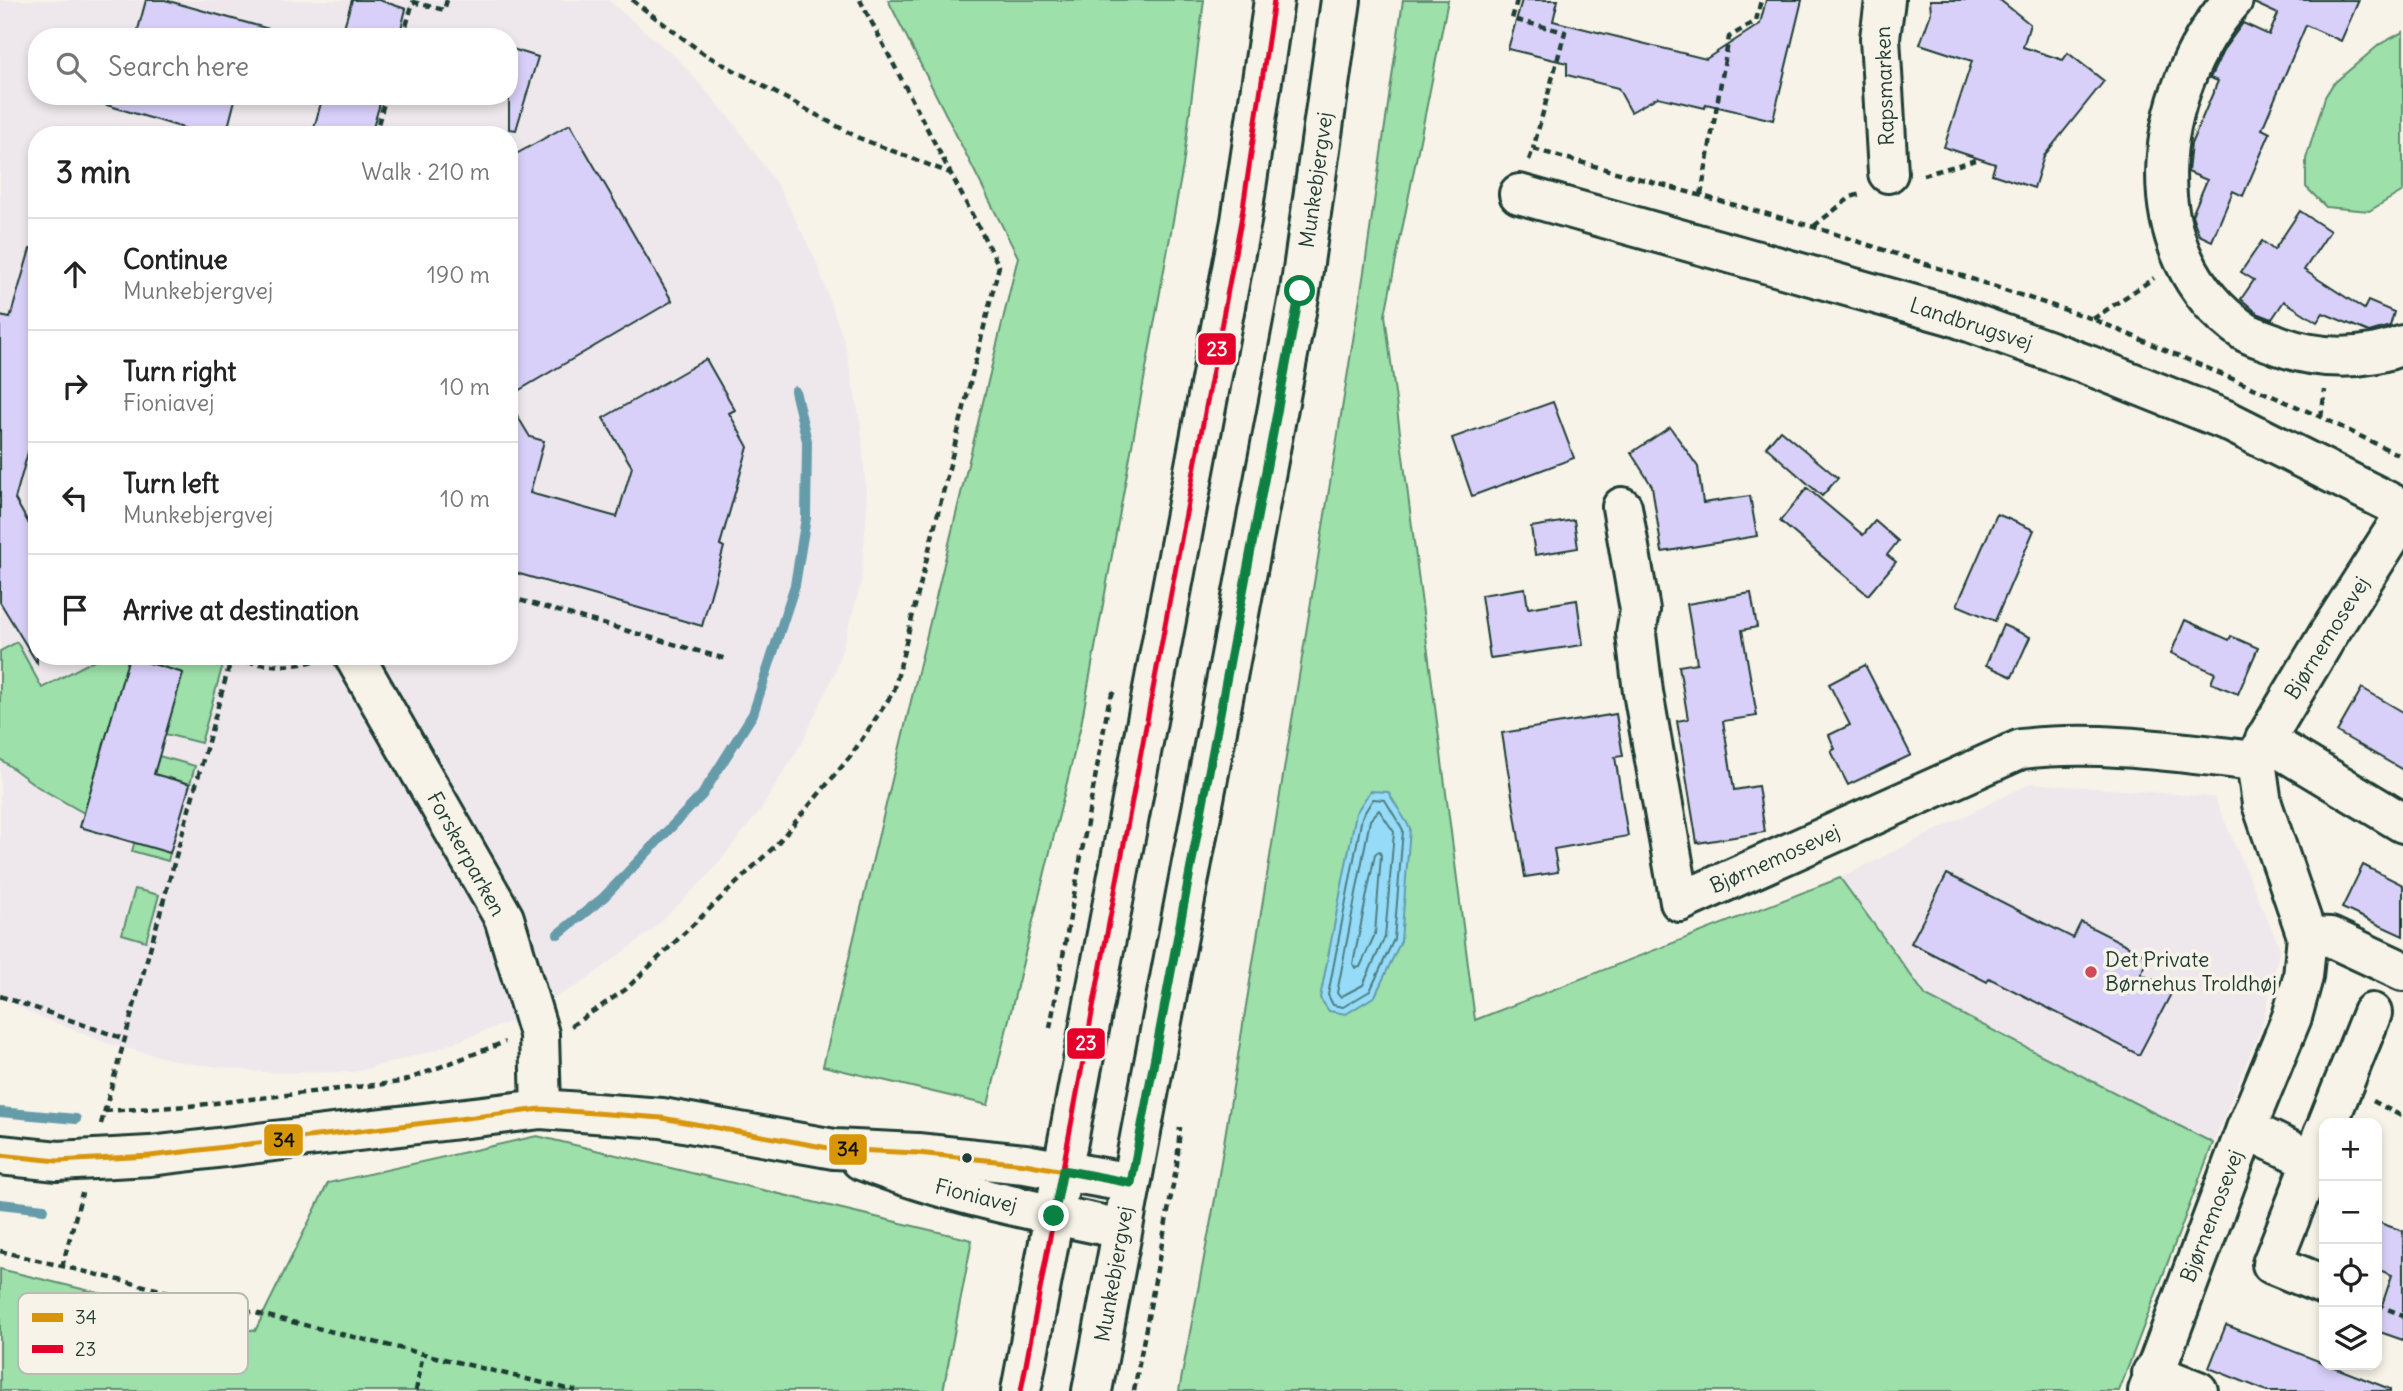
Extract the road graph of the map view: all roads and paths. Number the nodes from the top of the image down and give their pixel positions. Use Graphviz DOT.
graph roads {
  1 [pos="447,0"];
  2 [pos="632,0"];
  3 [pos="860,0"];
  4 [pos="1274,0"];
  5 [pos="1341,0"];
  6 [pos="1517,0"];
  7 [pos="1761,0"];
  8 [pos="1885,0"];
  9 [pos="2233,0"];
  10 [pos="406,28"];
  11 [pos="384,105"];
  12 [pos="378,126"];
  13 [pos="1533,149"];
  14 [pos="951,173"];
  15 [pos="1888,173"];
  16 [pos="1519,194"];
  17 [pos="1701,195"];
  18 [pos="2181,261"];
  19 [pos="2093,319"];
  20 [pos="2403,345"];
  21 [pos="1622,507"];
  22 [pos="2403,509"];
  23 [pos="2403,517"];
  24 [pos="518,600"];
  25 [pos="726,659"];
  26 [pos="230,665"];
  27 [pos="359,665"];
  28 [pos="2261,751"];
  29 [pos="2403,823"];
  30 [pos="2307,936"];
  31 [pos="2403,971"];
  32 [pos="139,989"];
  33 [pos="0,996"];
  34 [pos="2372,1013"];
  35 [pos="539,1034"];
  36 [pos="125,1039"];
  37 [pos="541,1109"];
  38 [pos="105,1111"];
  39 [pos="2330,1118"];
  40 [pos="2246,1129"];
  41 [pos="2318,1146"];
  42 [pos="834,1149"];
  43 [pos="0,1155"];
  44 [pos="1063,1170"];
  45 [pos="1131,1183"];
  46 [pos="1054,1216"];
  47 [pos="1122,1229"];
  48 [pos="0,1251"];
  49 [pos="2319,1283"];
  50 [pos="174,1293"];
  51 [pos="2382,1307"];
  52 [pos="248,1311"];
  53 [pos="2403,1315"];
  54 [pos="423,1353"];
  55 [pos="2150,1382"];
  56 [pos="416,1391"];
  57 [pos="576,1391"];
  58 [pos="1021,1391"];
  59 [pos="1092,1391"];
  60 [pos="2198,1391"];
  1 -- 10 [label="path"];
  2 -- 14 [label="path"];
  3 -- 14 [label="path"];
  4 -- 44 [label="street"];
  5 -- 45 [label="street, Munkebjergvej"];
  6 -- 13 [label="path"];
  7 -- 17 [label="path"];
  8 -- 15 [label="street, Rapsmarken"];
  9 -- 18 [label="street"];
  11 -- 12 [label="path"];
  14 -- 35 [label="path"];
  16 -- 22 [label="street, Landbrugsvej"];
  18 -- 19 [label="path"];
  18 -- 20 [label="street"];
  21 -- 28 [label="street, Bjørnemosevej"];
  23 -- 28 [label="street, Bjørnemosevej"];
  24 -- 25 [label="path"];
  26 -- 32 [label="path"];
  27 -- 35 [label="street, Forskerparken"];
  28 -- 29 [label="street"];
  28 -- 30 [label="street, Bjørnemosevej"];
  30 -- 31 [label="street"];
  30 -- 40 [label="street, Bjørnemosevej"];
  33 -- 36 [label="path"];
  34 -- 39 [label="street"];
  35 -- 37 [label="street, Forskerparken"];
  35 -- 38 [label="path"];
  37 -- 42 [label="street, Fioniavej"];
  37 -- 43 [label="street, Fioniavej"];
  40 -- 41 [label="street"];
  40 -- 55 [label="street, Bjørnemosevej"];
  41 -- 49 [label="street"];
  42 -- 44 [label="street, Fioniavej"];
  42 -- 46 [label="street, Fioniavej"];
  44 -- 45 [label="street, Fioniavej"];
  44 -- 46 [label="street"];
  45 -- 47 [label="street, Munkebjergvej"];
  46 -- 47 [label="street, Fioniavej"];
  46 -- 58 [label="street"];
  47 -- 59 [label="street, Munkebjergvej"];
  48 -- 50 [label="path"];
  51 -- 53 [label="path"];
  52 -- 54 [label="path"];
  54 -- 56 [label="path"];
  54 -- 57 [label="path"];
  55 -- 60 [label="street"];
}
